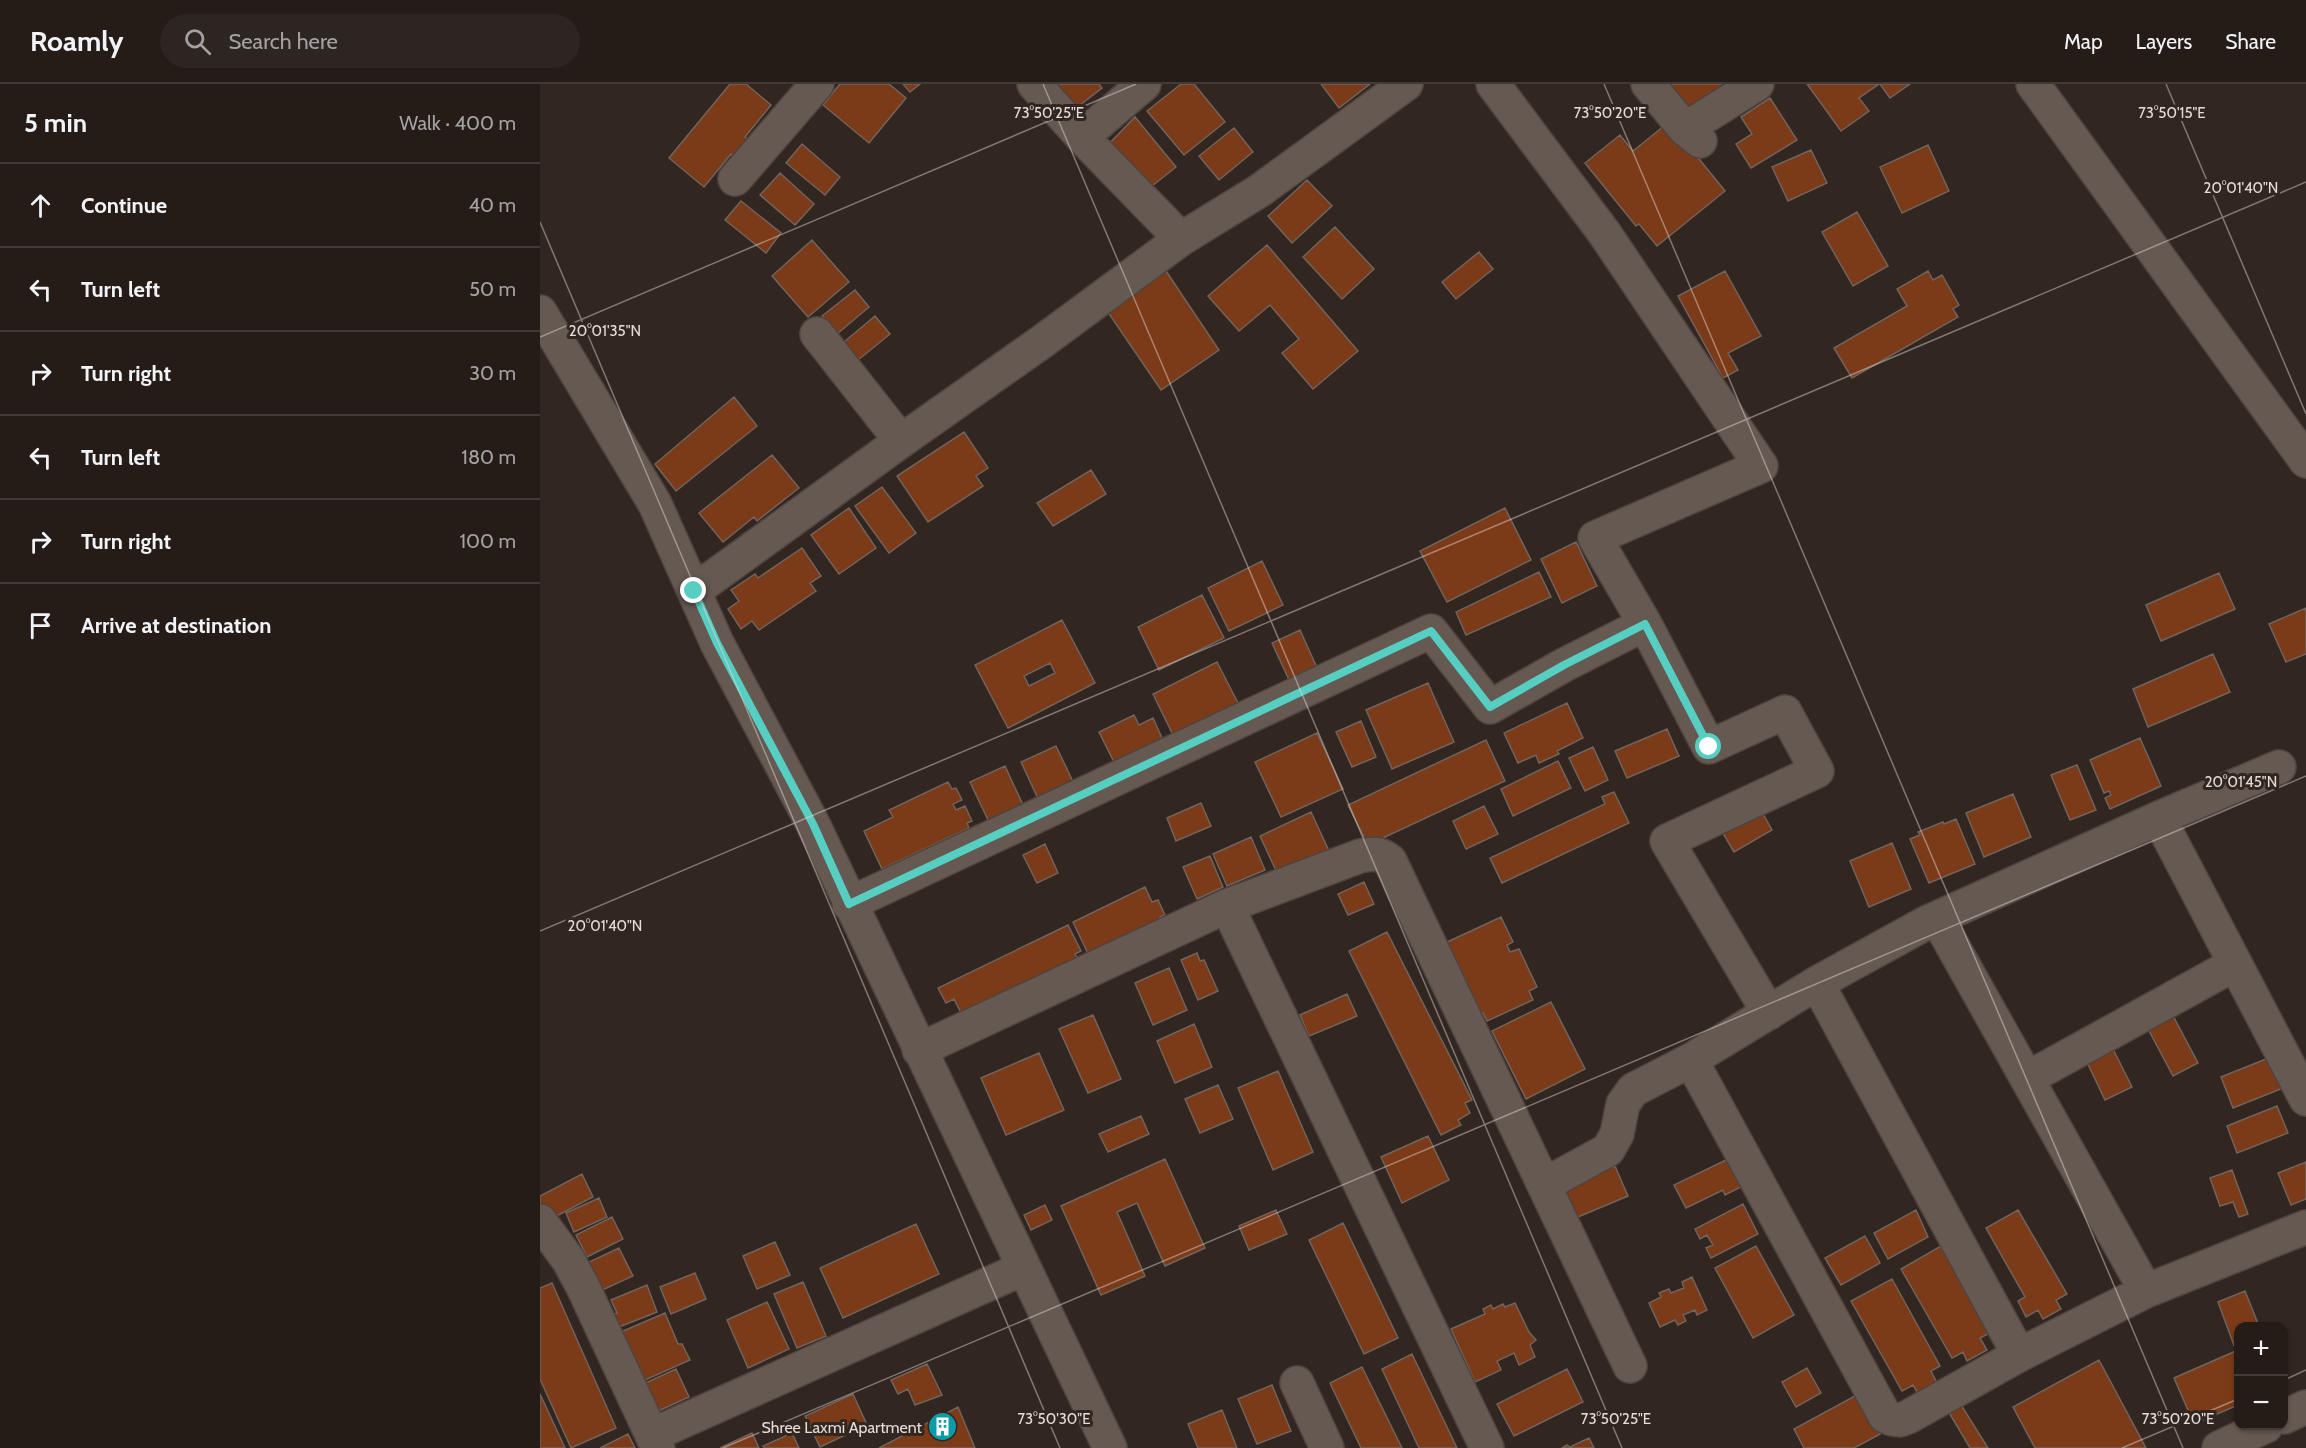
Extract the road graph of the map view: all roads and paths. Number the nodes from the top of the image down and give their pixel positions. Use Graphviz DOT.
graph roads {
  1 [pos="817,84"];
  2 [pos="1034,84"];
  3 [pos="1144,84"];
  4 [pos="1406,84"];
  5 [pos="1493,84"];
  6 [pos="1648,84"];
  7 [pos="1757,84"];
  8 [pos="2033,84"];
  9 [pos="1082,137"];
  10 [pos="735,179"];
  11 [pos="1181,239"];
  12 [pos="540,312"];
  13 [pos="817,334"];
  14 [pos="901,441"];
  15 [pos="2306,461"];
  16 [pos="694,591"];
  17 [pos="1645,624"];
  18 [pos="2279,767"];
  19 [pos="2159,818"];
  20 [pos="849,904"];
  21 [pos="1227,906"];
  22 [pos="1937,918"];
  23 [pos="2235,964"];
  24 [pos="1817,983"];
  25 [pos="1769,1012"];
  26 [pos="919,1050"];
  27 [pos="1691,1060"];
  28 [pos="2028,1078"];
  29 [pos="2306,1099"];
  30 [pos="1544,1185"];
  31 [pos="540,1221"];
  32 [pos="2306,1227"];
  33 [pos="1024,1268"];
  34 [pos="2146,1291"];
  35 [pos="2019,1355"];
  36 [pos="1630,1366"];
  37 [pos="1297,1383"];
  38 [pos="2306,1407"];
  39 [pos="2288,1415"];
  40 [pos="2256,1430"];
  41 [pos="655,1441"];
  42 [pos="1110,1448"];
  43 [pos="1327,1448"];
  44 [pos="1487,1448"];
  45 [pos="2219,1448"];
  1 -- 10 [label="street"];
  2 -- 9 [label="street"];
  3 -- 9 [label="street"];
  4 -- 11 [label="street"];
  5 -- 17 [label="street"];
  6 -- 7 [label="street"];
  8 -- 15 [label="street"];
  9 -- 11 [label="street"];
  11 -- 14 [label="street"];
  12 -- 16 [label="street"];
  13 -- 14 [label="street"];
  14 -- 16 [label="street"];
  16 -- 20 [label="street"];
  17 -- 20 [label="street"];
  17 -- 25 [label="street"];
  18 -- 19 [label="street"];
  19 -- 22 [label="street"];
  19 -- 23 [label="street"];
  20 -- 26 [label="street"];
  21 -- 26 [label="street"];
  21 -- 30 [label="street"];
  21 -- 44 [label="street"];
  22 -- 24 [label="street"];
  22 -- 28 [label="street"];
  23 -- 28 [label="street"];
  23 -- 29 [label="street"];
  24 -- 25 [label="street"];
  24 -- 35 [label="street"];
  25 -- 27 [label="street"];
  26 -- 33 [label="street"];
  27 -- 30 [label="street"];
  27 -- 35 [label="street"];
  28 -- 34 [label="street"];
  30 -- 36 [label="street"];
  31 -- 41 [label="street"];
  32 -- 34 [label="street"];
  33 -- 41 [label="street"];
  33 -- 42 [label="street"];
  34 -- 35 [label="street"];
  37 -- 43 [label="street"];
  38 -- 39 [label="street"];
  40 -- 45 [label="street"];
}
